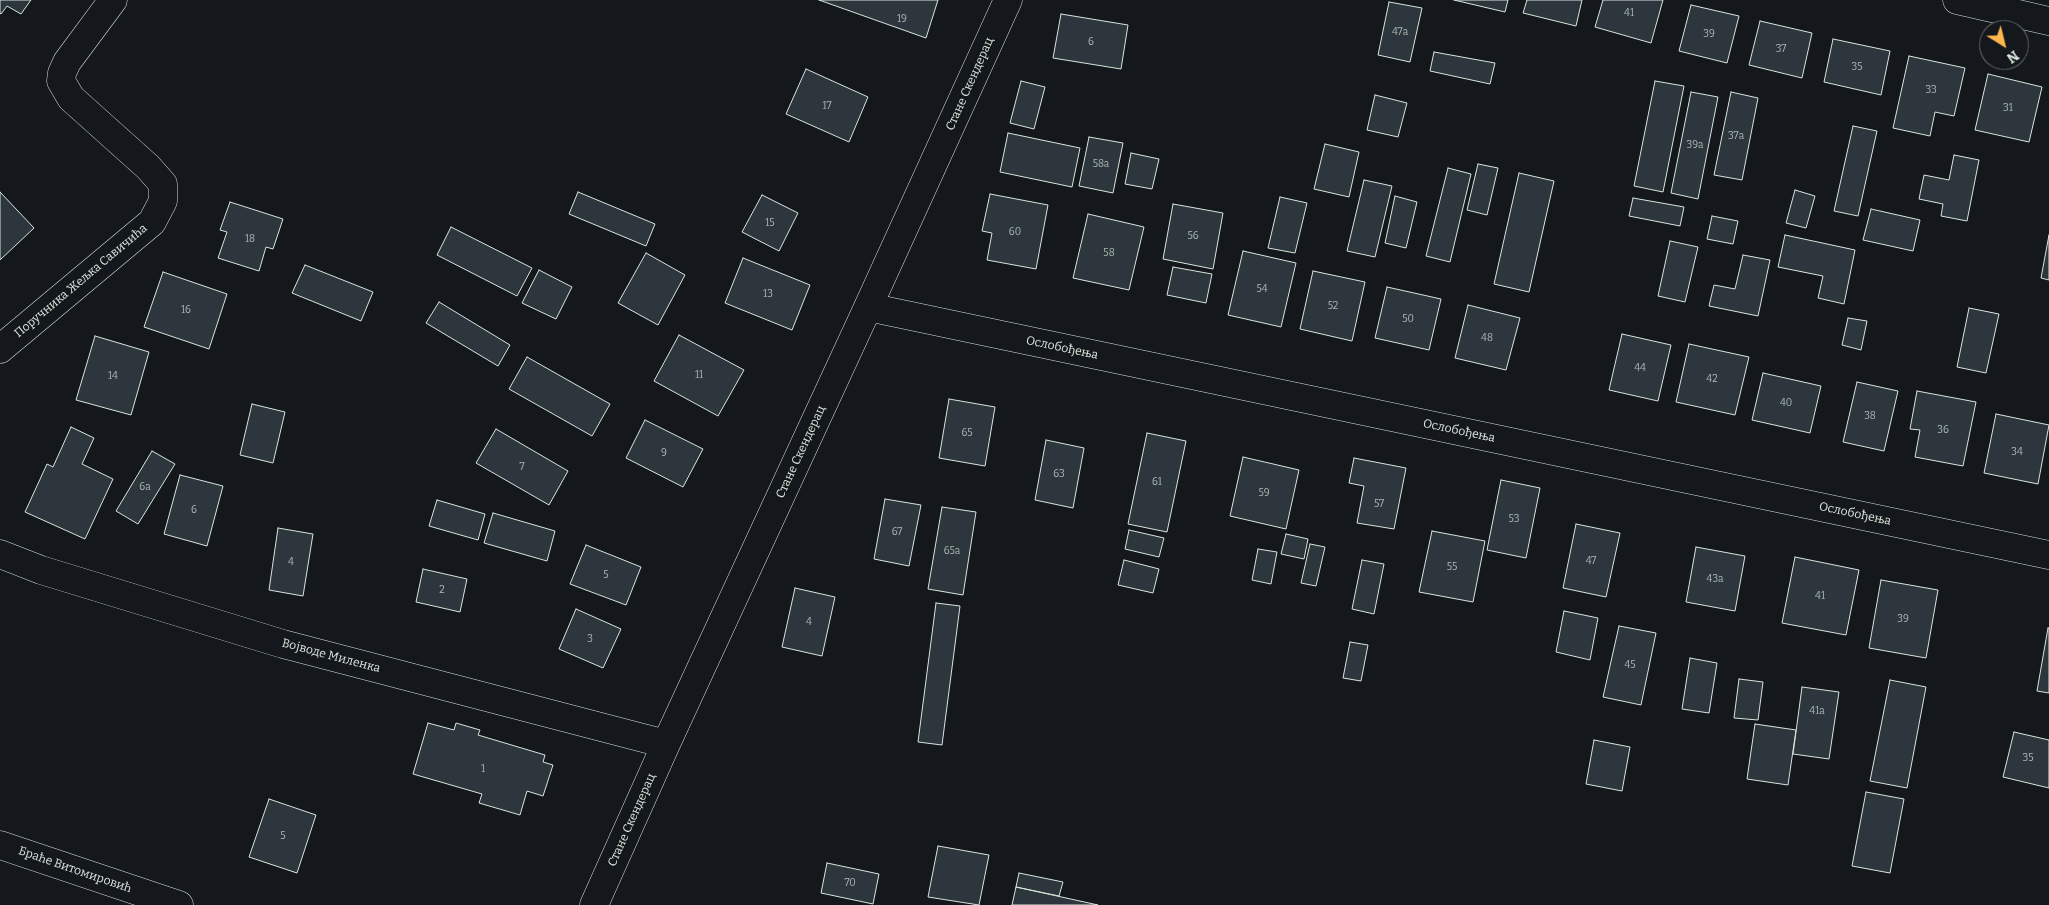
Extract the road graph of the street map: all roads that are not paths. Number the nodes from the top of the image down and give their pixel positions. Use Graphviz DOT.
graph roads {
  1 [pos="113,0"];
  2 [pos="1008,0"];
  3 [pos="1958,0"];
  4 [pos="2049,21"];
  5 [pos="868,307"];
  6 [pos="0,348"];
  7 [pos="0,554"];
  8 [pos="2049,555"];
  9 [pos="666,744"];
  10 [pos="0,845"];
  11 [pos="178,905"];
  12 [pos="594,905"];
  1 -- 6 [label="street, Поручника Жељка Савичића"];
  2 -- 5 [label="street, Стане Скендерац"];
  3 -- 4 [label="street"];
  5 -- 8 [label="street, Ослобођења"];
  5 -- 9 [label="street, Стане Скендерац"];
  7 -- 9 [label="street, Војводе Миленка"];
  9 -- 12 [label="street, Стане Скендерац"];
  10 -- 11 [label="street, Браће Витомировић"];
}
